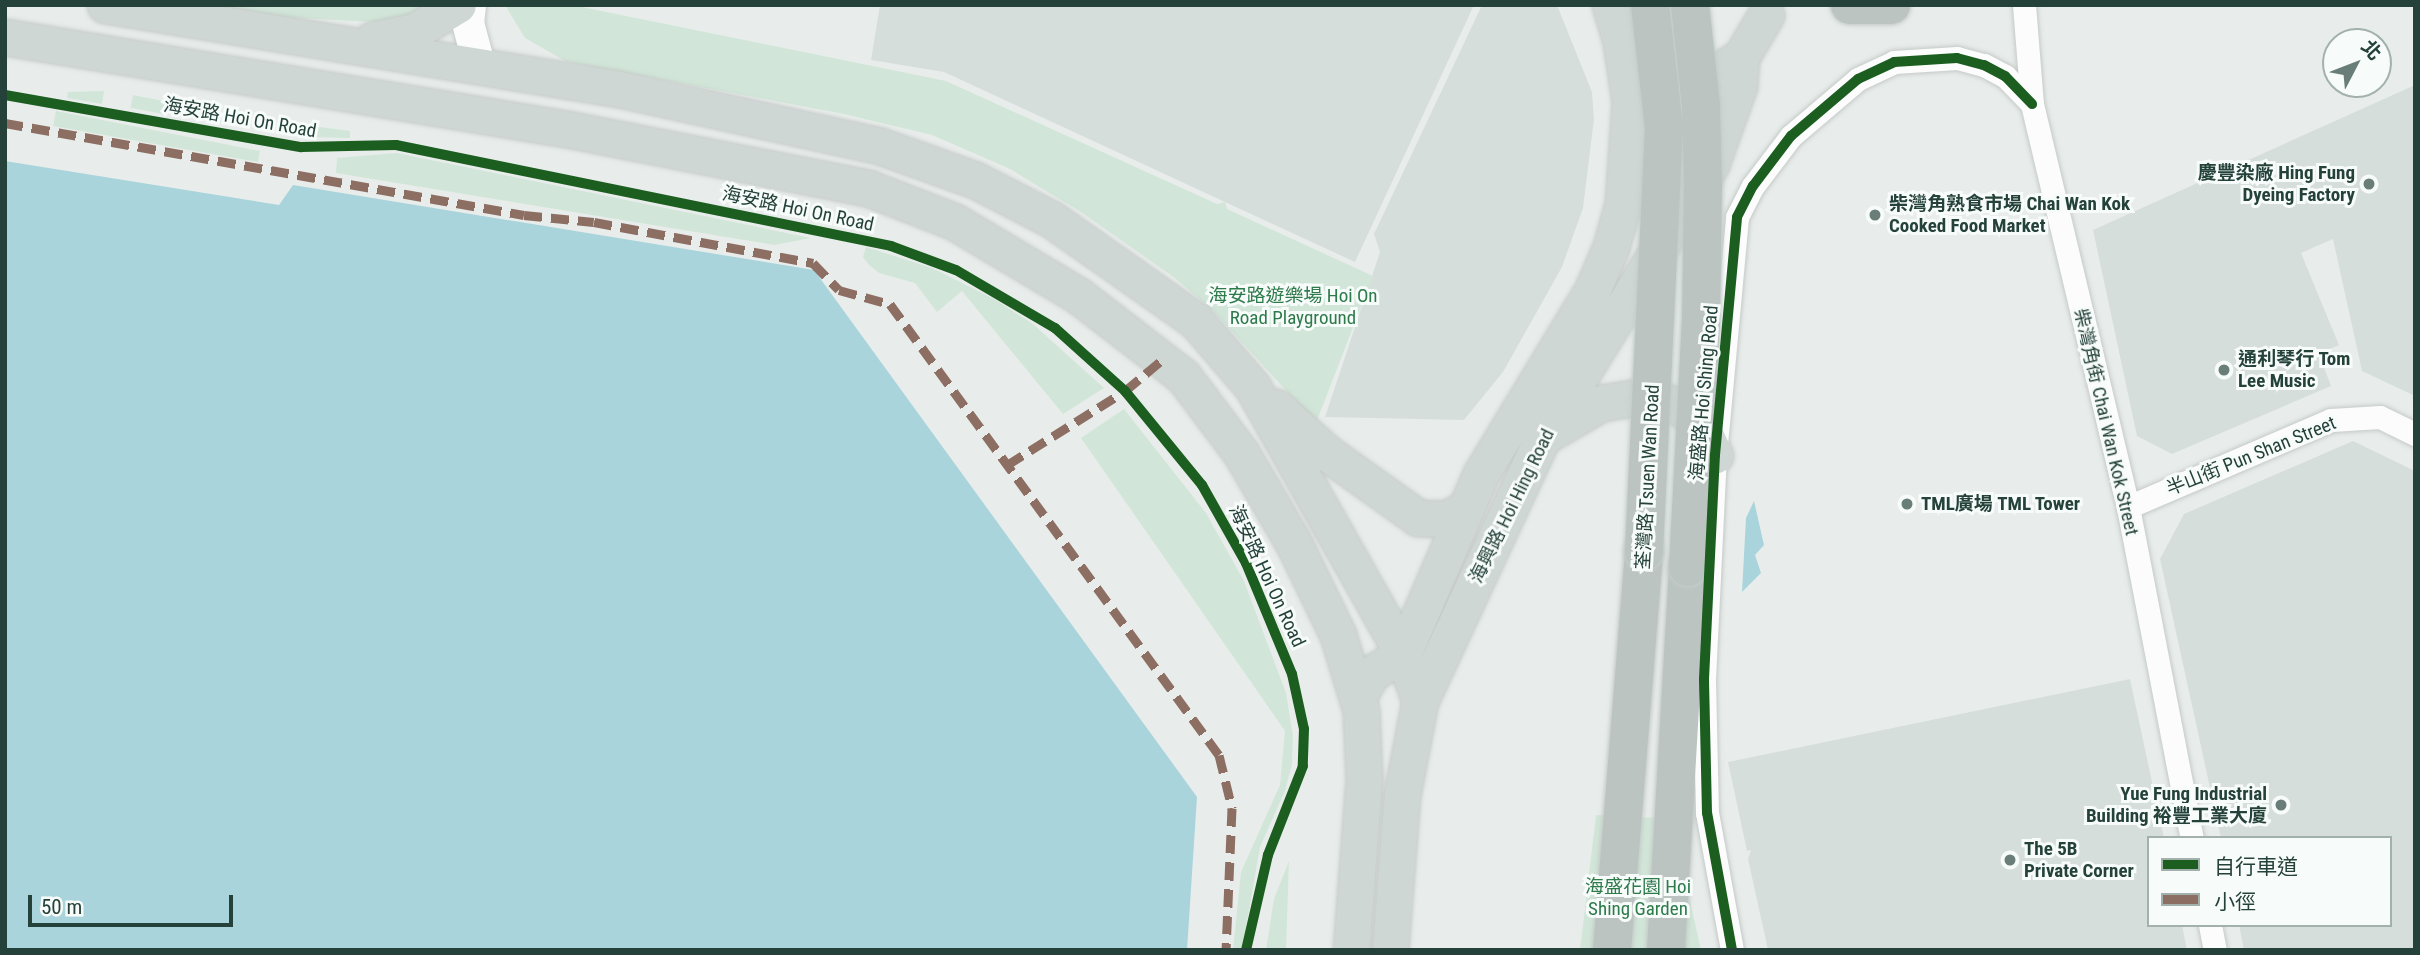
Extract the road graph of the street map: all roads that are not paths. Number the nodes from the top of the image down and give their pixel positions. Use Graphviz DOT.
graph roads {
  1 [pos="105,5"];
  2 [pos="458,5"];
  3 [pos="470,5"];
  4 [pos="1610,5"];
  5 [pos="1650,5"];
  6 [pos="1690,5"];
  7 [pos="1850,5"];
  8 [pos="1891,5"];
  9 [pos="2024,5"];
  10 [pos="1766,15"];
  11 [pos="5,37"];
  12 [pos="1621,42"];
  13 [pos="358,43"];
  14 [pos="1741,57"];
  15 [pos="479,64"];
  16 [pos="2032,104"];
  17 [pos="572,130"];
  18 [pos="1252,386"];
  19 [pos="2415,434"];
  20 [pos="1542,438"];
  21 [pos="1715,455"];
  22 [pos="2128,507"];
  23 [pos="1465,509"];
  24 [pos="1403,653"];
  25 [pos="1420,701"];
  26 [pos="1360,704"];
  27 [pos="2192,836"];
  28 [pos="2210,927"];
  29 [pos="1351,950"];
  30 [pos="1390,950"];
  31 [pos="1612,950"];
  32 [pos="1666,950"];
  33 [pos="1732,950"];
  34 [pos="2215,950"];
  1 -- 13 [label="main road"];
  2 -- 13 [label="main road"];
  3 -- 15 [label="street"];
  4 -- 12 [label="main road, 海興路 Hoi Hing Road"];
  5 -- 31 [label="highway, 荃灣路 Tsuen Wan Road, bridge"];
  6 -- 32 [label="highway, bridge"];
  7 -- 8 [label="highway"];
  9 -- 16 [label="street, 柴灣角街 Chai Wan Kok Street"];
  10 -- 14 [label="main road"];
  11 -- 17 [label="main road, 海安路 Hoi On Road"];
  12 -- 14 [label="main road"];
  12 -- 23 [label="main road, 海興路 Hoi Hing Road"];
  13 -- 15 [label="main road"];
  14 -- 20 [label="main road, 海興路 Hoi Hing Road"];
  15 -- 17 [label="main road"];
  15 -- 18 [label="main road"];
  16 -- 21 [label="street, 海盛路 Hoi Shing Road"];
  16 -- 22 [label="street, 柴灣角街 Chai Wan Kok Street"];
  17 -- 26 [label="main road, 海安路 Hoi On Road"];
  18 -- 23 [label="main road"];
  18 -- 24 [label="main road"];
  19 -- 22 [label="street, 半山街 Pun Shan Street"];
  20 -- 21 [label="main road"];
  20 -- 25 [label="main road, 海興路 Hoi Hing Road"];
  21 -- 33 [label="street, 海盛路 Hoi Shing Road"];
  22 -- 27 [label="street, 柴灣角街 Chai Wan Kok Street"];
  23 -- 24 [label="main road, 海興路 Hoi Hing Road"];
  24 -- 25 [label="main road"];
  24 -- 26 [label="main road"];
  25 -- 26 [label="main road"];
  25 -- 30 [label="main road, 海興路 Hoi Hing Road"];
  26 -- 29 [label="main road"];
  28 -- 34 [label="street"];
}
